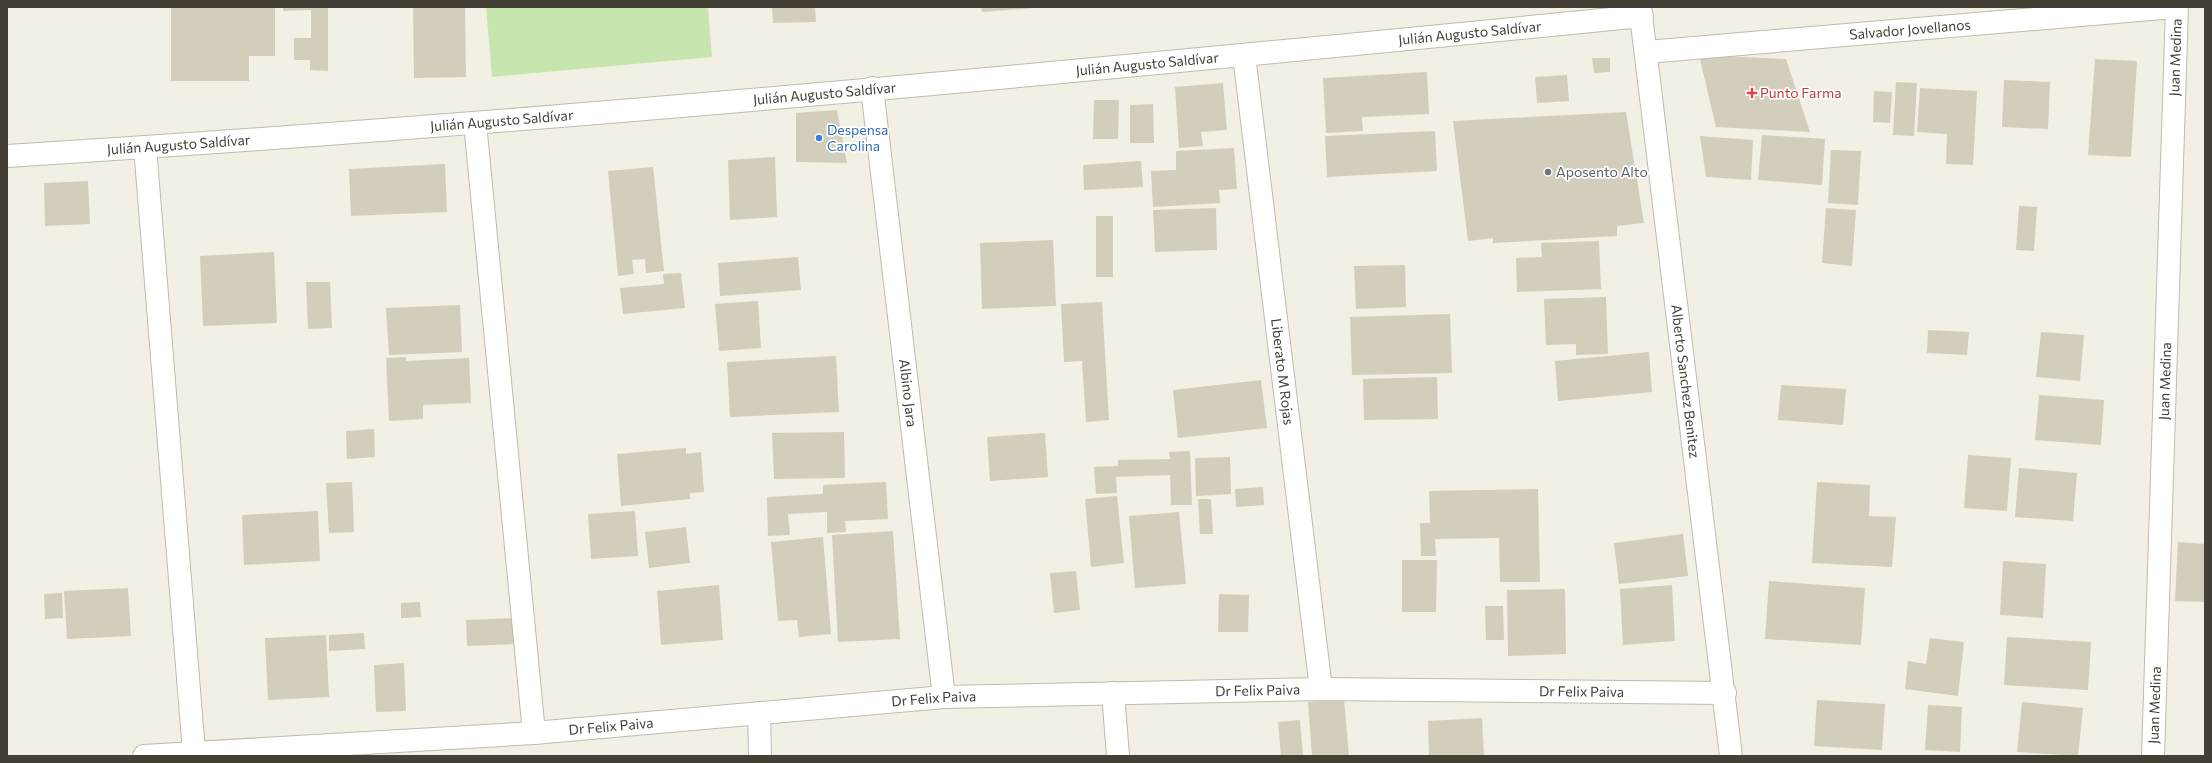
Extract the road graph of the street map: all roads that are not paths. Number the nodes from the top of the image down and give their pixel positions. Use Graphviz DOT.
graph roads {
  1 [pos="2174,7"];
  2 [pos="2177,7"];
  3 [pos="1641,12"];
  4 [pos="1647,52"];
  5 [pos="1244,55"];
  6 [pos="872,88"];
  7 [pos="475,123"];
  8 [pos="145,147"];
  9 [pos="7,156"];
  10 [pos="1321,689"];
  11 [pos="1113,693"];
  12 [pos="1725,693"];
  13 [pos="944,697"];
  14 [pos="759,713"];
  15 [pos="534,733"];
  16 [pos="374,750"];
  17 [pos="194,752"];
  18 [pos="144,756"];
  19 [pos="760,756"];
  20 [pos="1118,756"];
  21 [pos="1731,756"];
  22 [pos="2153,756"];
  1 -- 4 [label="street, Salvador Jovellanos"];
  2 -- 22 [label="street, Juan Medina"];
  3 -- 4 [label="street, Alberto Sanchez Benitez"];
  3 -- 5 [label="street, Julián Augusto Saldívar"];
  4 -- 12 [label="street, Alberto Sanchez Benitez"];
  5 -- 6 [label="street, Julián Augusto Saldívar"];
  5 -- 10 [label="street, Liberato M Rojas"];
  6 -- 7 [label="street, Julián Augusto Saldívar"];
  6 -- 13 [label="street, Albino Jara"];
  7 -- 8 [label="street, Julián Augusto Saldívar"];
  7 -- 15 [label="street"];
  8 -- 9 [label="street, Julián Augusto Saldívar"];
  8 -- 17 [label="street"];
  10 -- 11 [label="street, Dr Felix Paiva"];
  10 -- 12 [label="street, Dr Felix Paiva"];
  11 -- 13 [label="street, Dr Felix Paiva"];
  11 -- 20 [label="street"];
  12 -- 21 [label="street, Alberto Sanchez Benitez"];
  13 -- 14 [label="street, Dr Felix Paiva"];
  14 -- 15 [label="street, Dr Felix Paiva"];
  14 -- 19 [label="street"];
  15 -- 16 [label="street, Dr Felix Paiva"];
  16 -- 17 [label="street, Dr Felix Paiva"];
  17 -- 18 [label="street, Dr Felix Paiva"];
}
